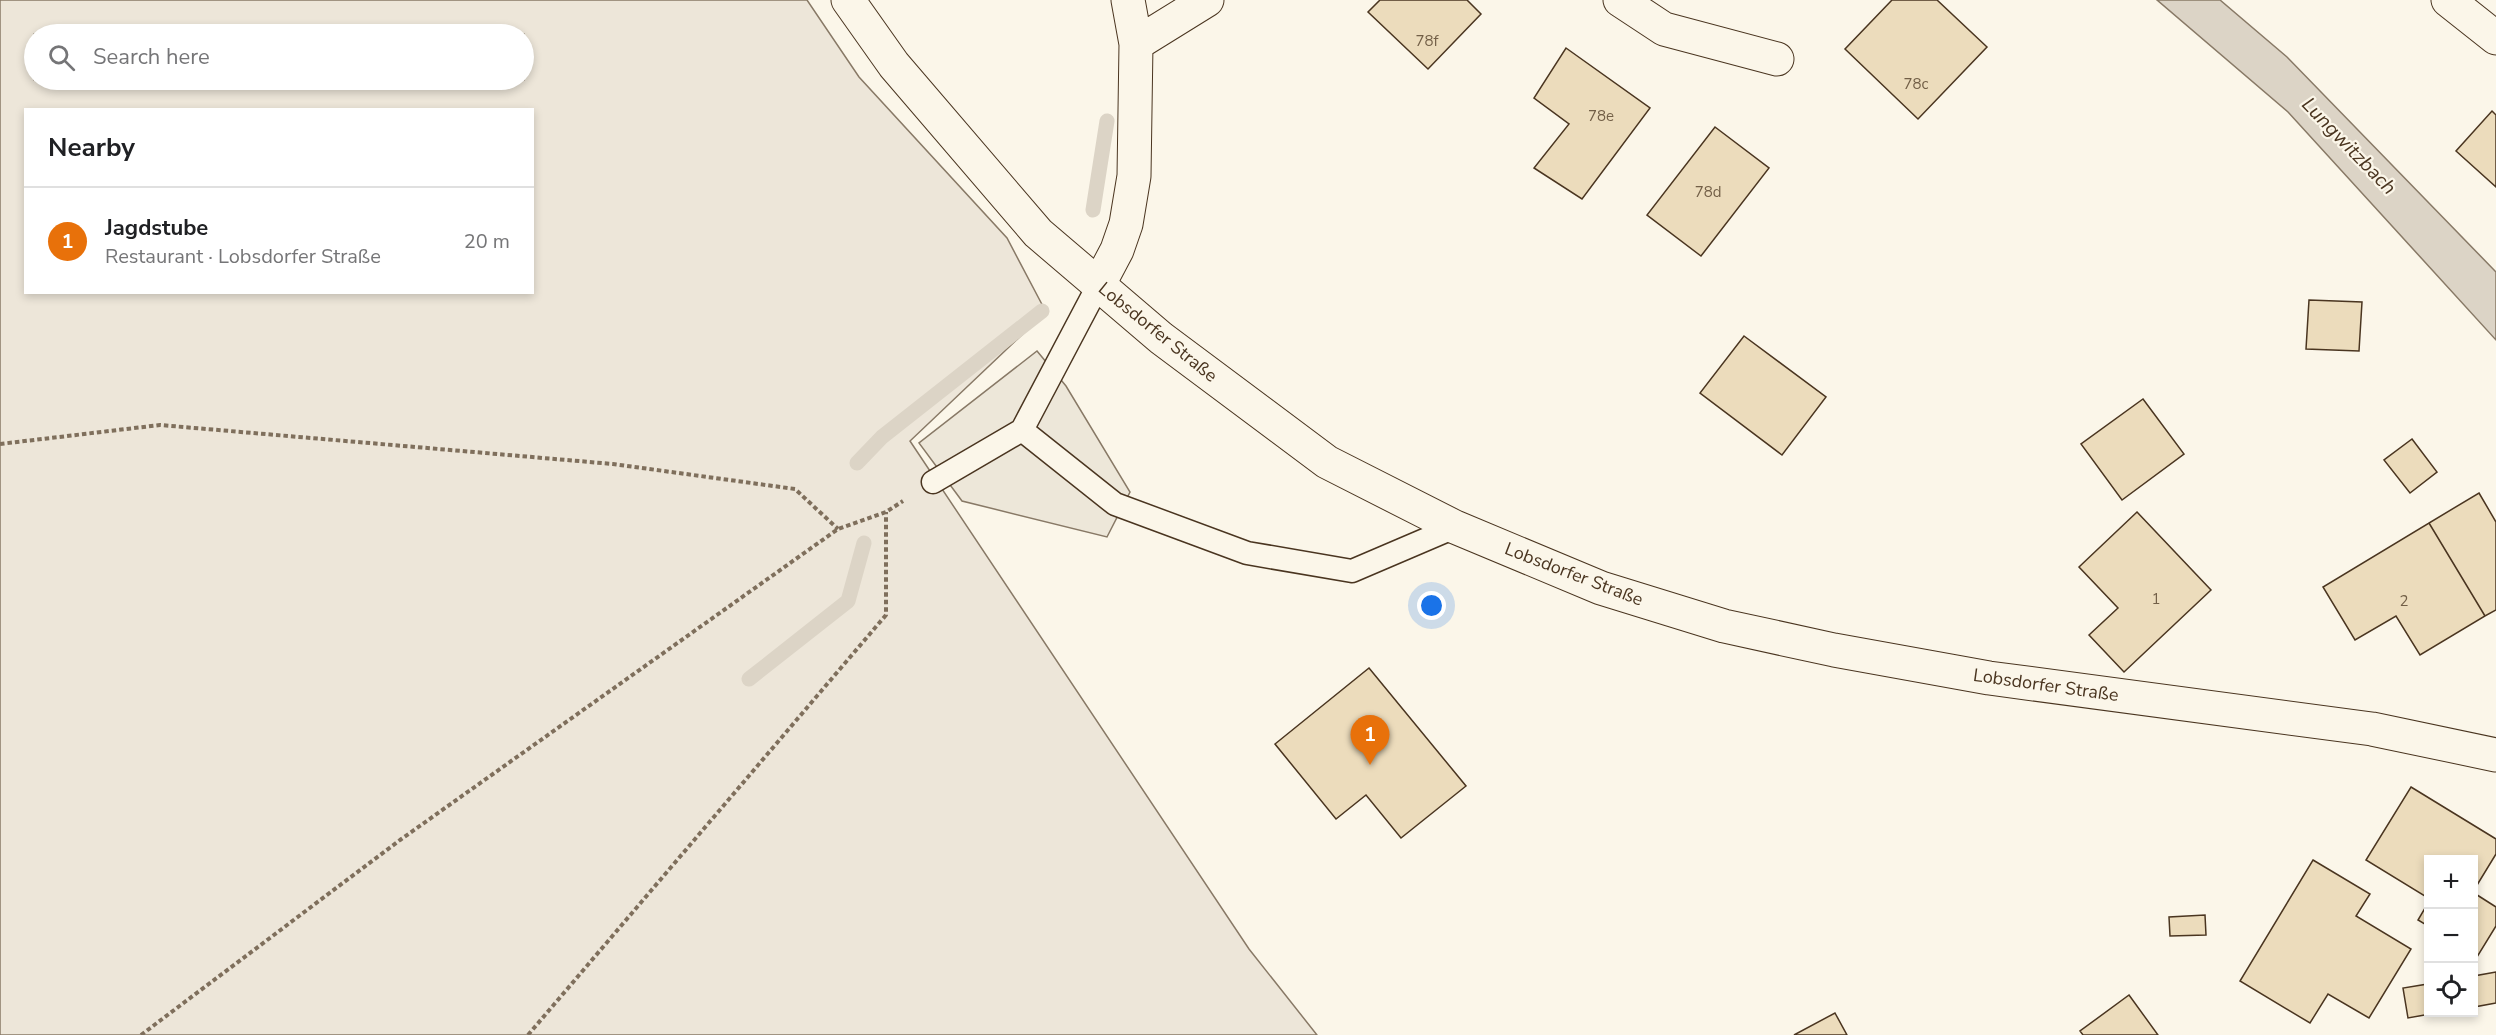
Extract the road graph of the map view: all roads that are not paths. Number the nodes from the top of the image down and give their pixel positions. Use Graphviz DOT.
graph roads {
  1 [pos="849,0"];
  2 [pos="1128,0"];
  3 [pos="1207,0"];
  4 [pos="1620,0"];
  5 [pos="2448,0"];
  6 [pos="2496,38"];
  7 [pos="1136,44"];
  8 [pos="1777,59"];
  9 [pos="1099,284"];
  10 [pos="1022,430"];
  11 [pos="933,482"];
  12 [pos="1455,527"];
  13 [pos="2496,755"];
  1 -- 9 [label="main road, Lobsdorfer Straße"];
  2 -- 7 [label="main road"];
  3 -- 7 [label="main road"];
  4 -- 8 [label="main road"];
  5 -- 6 [label="main road"];
  7 -- 9 [label="main road"];
  9 -- 10 [label="lane"];
  9 -- 12 [label="main road, Lobsdorfer Straße"];
  10 -- 11 [label="lane"];
  10 -- 12 [label="lane"];
  12 -- 13 [label="main road, Lobsdorfer Straße"];
}
